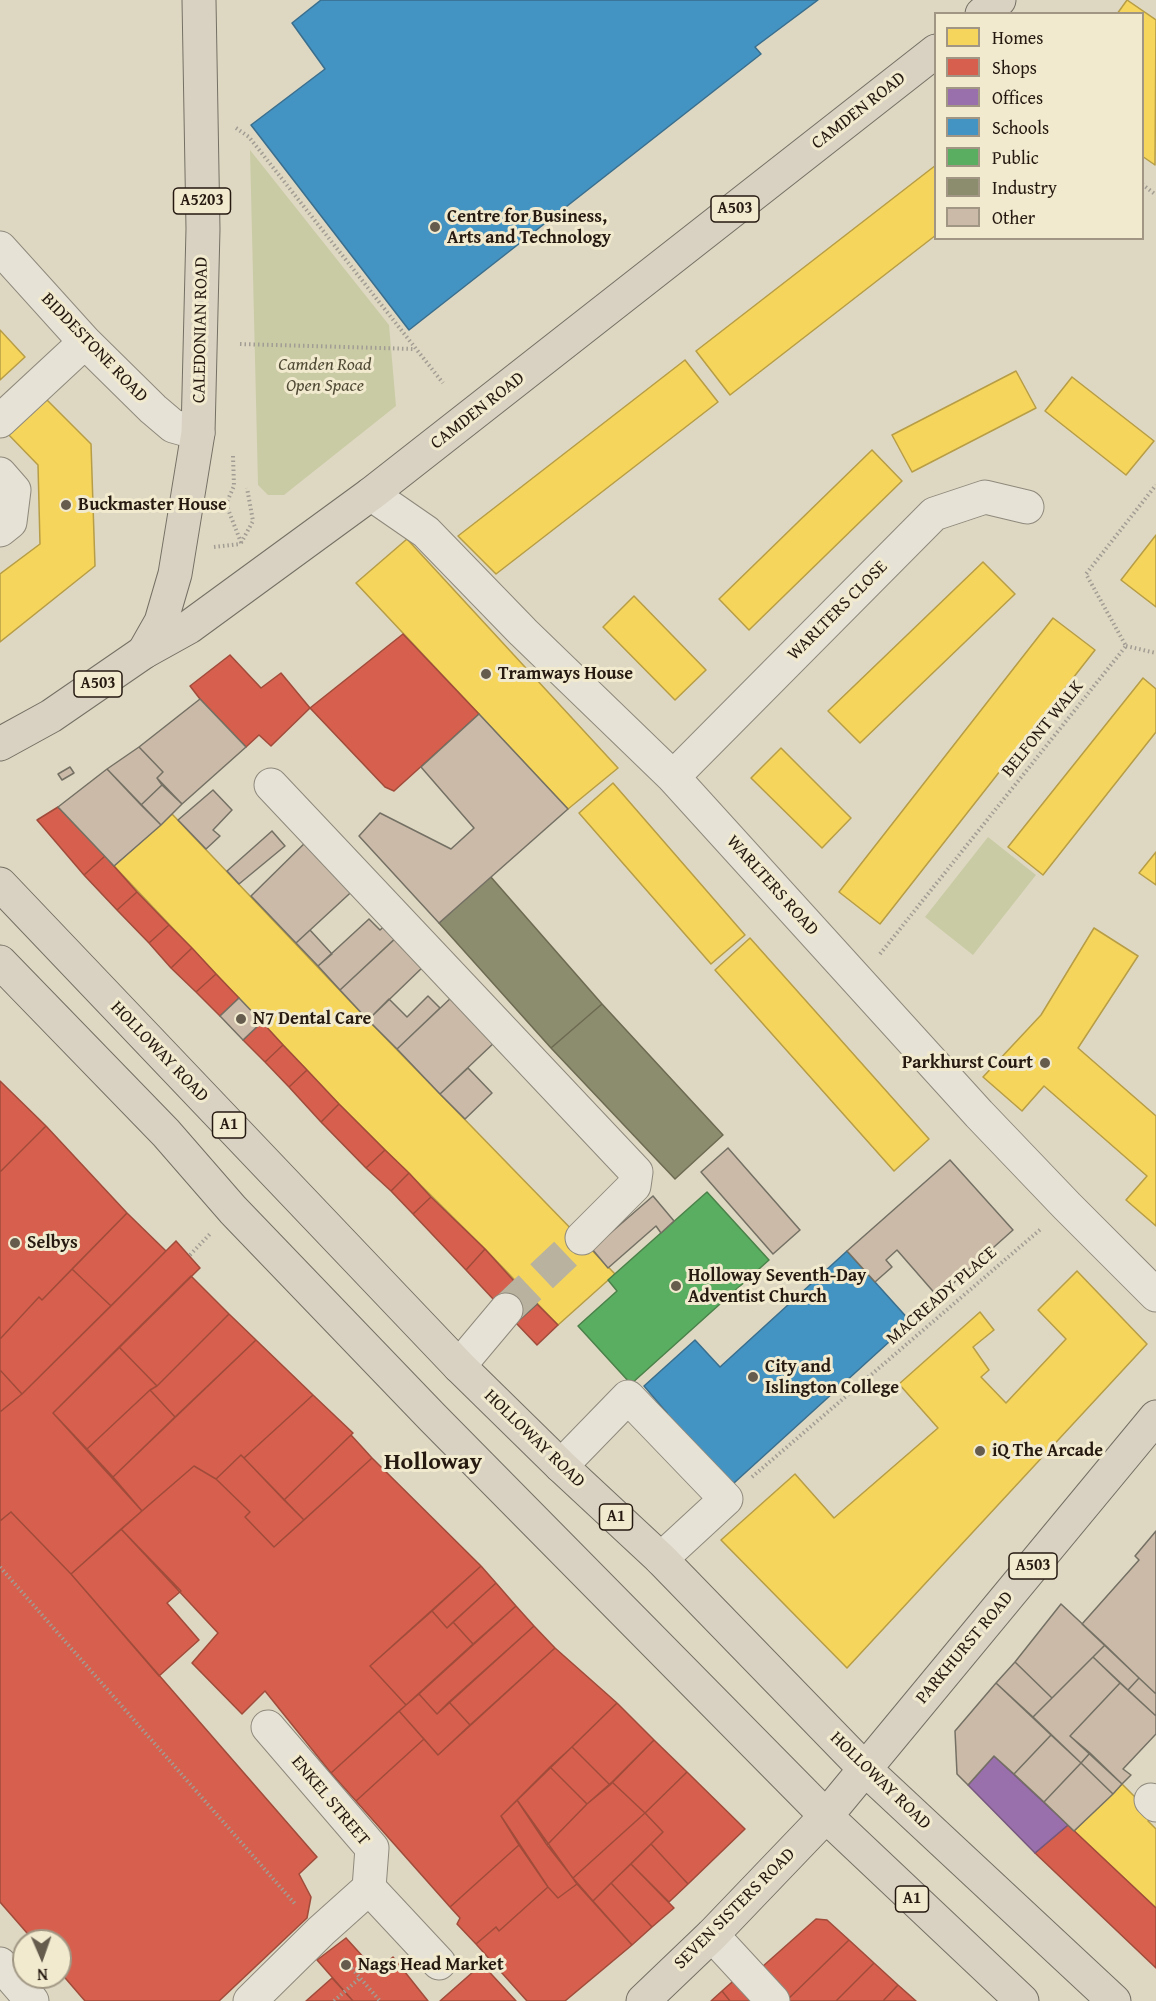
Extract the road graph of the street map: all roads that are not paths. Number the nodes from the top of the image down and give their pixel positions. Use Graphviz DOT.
graph roads {
  1 [pos="199,0"];
  2 [pos="999,0"];
  3 [pos="984,12"];
  4 [pos="934,53"];
  5 [pos="0,248"];
  6 [pos="85,342"];
  7 [pos="0,421"];
  8 [pos="198,433"];
  9 [pos="0,474"];
  10 [pos="371,494"];
  11 [pos="1028,507"];
  12 [pos="0,530"];
  13 [pos="144,652"];
  14 [pos="0,744"];
  15 [pos="673,777"];
  16 [pos="271,785"];
  17 [pos="0,884"];
  18 [pos="0,962"];
  19 [pos="582,1238"];
  20 [pos="1156,1295"];
  21 [pos="506,1310"];
  22 [pos="459,1366"];
  23 [pos="1156,1417"];
  24 [pos="561,1466"];
  25 [pos="661,1559"];
  26 [pos="268,1727"];
  27 [pos="865,1769"];
  28 [pos="826,1816"];
  29 [pos="369,1888"];
  30 [pos="712,1935"];
  31 [pos="439,1963"];
  32 [pos="0,1964"];
  33 [pos="32,2001"];
  34 [pos="250,2001"];
  35 [pos="642,2001"];
  36 [pos="773,2001"];
  37 [pos="1022,2001"];
  38 [pos="1114,2001"];
  1 -- 8 [label="main road, CALEDONIAN ROAD / A5203"];
  2 -- 3 [label="main road"];
  4 -- 10 [label="main road, CAMDEN ROAD / A503"];
  5 -- 6 [label="street, BIDDESTONE ROAD"];
  6 -- 7 [label="street"];
  6 -- 8 [label="street, BIDDESTONE ROAD"];
  8 -- 13 [label="main road, CALEDONIAN ROAD / A5203"];
  9 -- 12 [label="street"];
  10 -- 13 [label="main road, CAMDEN ROAD / A503"];
  10 -- 15 [label="street, WARLTERS ROAD"];
  11 -- 15 [label="street, WARLTERS CLOSE"];
  13 -- 14 [label="main road, CAMDEN ROAD / A503"];
  15 -- 20 [label="street, WARLTERS ROAD"];
  16 -- 19 [label="street"];
  17 -- 22 [label="main road, HOLLOWAY ROAD / A1"];
  18 -- 28 [label="main road, A1"];
  21 -- 22 [label="street"];
  22 -- 24 [label="main road, HOLLOWAY ROAD / A1"];
  23 -- 27 [label="main road, PARKHURST ROAD / A503"];
  24 -- 25 [label="main road, HOLLOWAY ROAD / A1"];
  24 -- 25 [label="street"];
  25 -- 27 [label="main road, HOLLOWAY ROAD / A1"];
  26 -- 29 [label="street, ENKEL STREET"];
  27 -- 28 [label="main road, A503"];
  27 -- 38 [label="main road, HOLLOWAY ROAD / A1"];
  28 -- 30 [label="main road, SEVEN SISTERS ROAD / A503"];
  28 -- 37 [label="main road, A1"];
  29 -- 31 [label="street"];
  29 -- 34 [label="street"];
  30 -- 35 [label="main road, SEVEN SISTERS ROAD / A503"];
  30 -- 36 [label="street"];
  32 -- 33 [label="street"];
}
